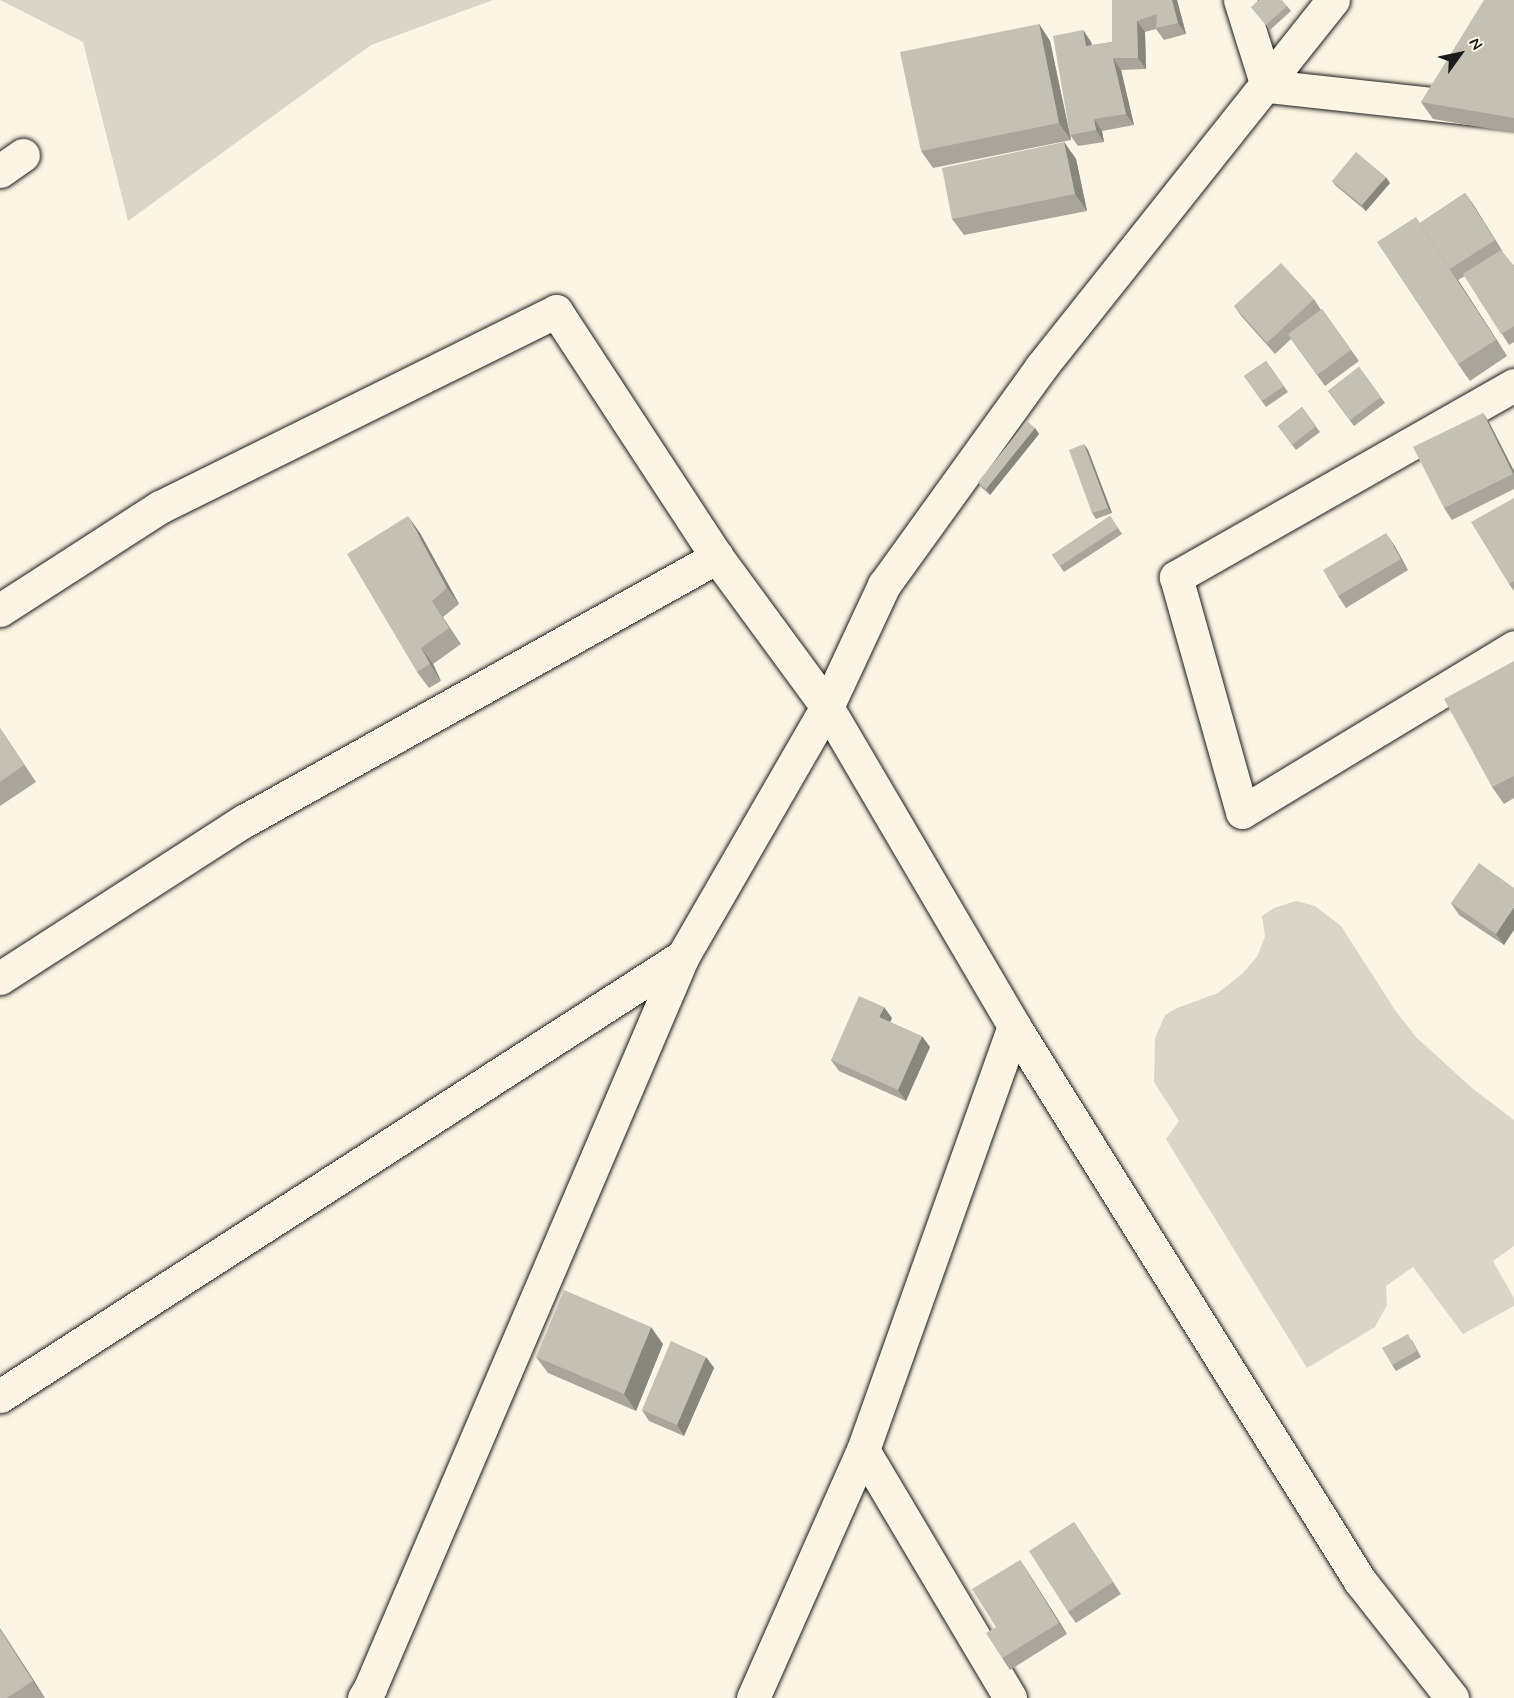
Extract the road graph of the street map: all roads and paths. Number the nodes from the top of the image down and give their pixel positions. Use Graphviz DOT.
graph roads {
  1 [pos="1240,0"];
  2 [pos="1333,0"];
  3 [pos="1267,86"];
  4 [pos="1514,113"];
  5 [pos="1514,385"];
  6 [pos="717,557"];
  7 [pos="0,610"];
  8 [pos="1514,646"];
  9 [pos="827,707"];
  10 [pos="684,956"];
  11 [pos="0,978"];
  12 [pos="1014,1026"];
  13 [pos="0,1396"];
  14 [pos="863,1450"];
  15 [pos="363,1698"];
  16 [pos="753,1698"];
  17 [pos="1010,1698"];
  18 [pos="1452,1698"];
  1 -- 3 [label="street"];
  2 -- 3 [label="street"];
  3 -- 4 [label="street"];
  3 -- 9 [label="street"];
  5 -- 8 [label="street"];
  6 -- 7 [label="street"];
  6 -- 9 [label="street"];
  6 -- 11 [label="street"];
  9 -- 10 [label="street"];
  9 -- 12 [label="street"];
  10 -- 13 [label="street"];
  10 -- 15 [label="street"];
  12 -- 14 [label="street"];
  12 -- 18 [label="street"];
  14 -- 16 [label="street"];
  14 -- 17 [label="street"];
}
